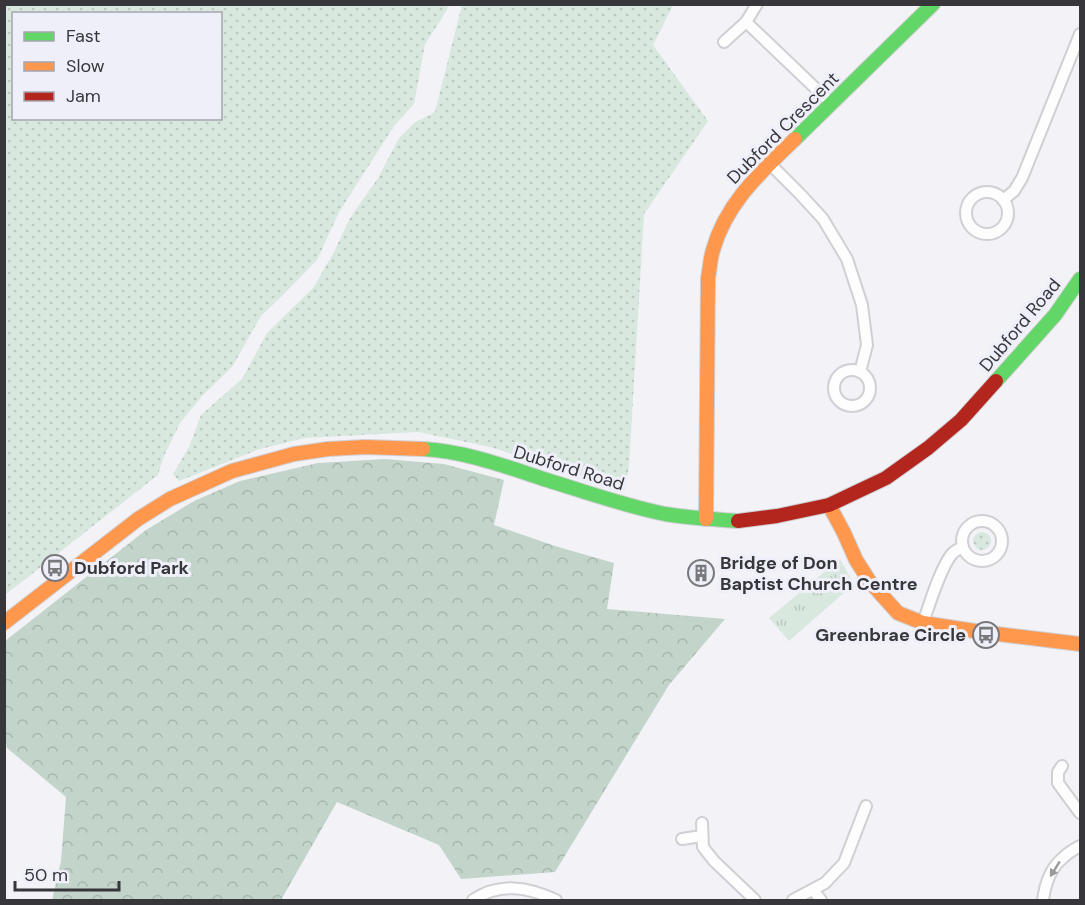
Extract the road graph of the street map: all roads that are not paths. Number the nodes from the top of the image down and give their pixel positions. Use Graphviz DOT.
graph roads {
  1 [pos="757,4"];
  2 [pos="933,4"];
  3 [pos="746,22"];
  4 [pos="1080,34"];
  5 [pos="724,42"];
  6 [pos="832,104"];
  7 [pos="770,164"];
  8 [pos="1003,200"];
  9 [pos="1080,279"];
  10 [pos="860,372"];
  11 [pos="829,505"];
  12 [pos="706,519"];
  13 [pos="963,547"];
  14 [pos="923,622"];
  15 [pos="4,624"];
  16 [pos="1080,644"];
  17 [pos="1062,766"];
  18 [pos="866,806"];
  19 [pos="1080,813"];
  20 [pos="702,823"];
  21 [pos="702,836"];
  22 [pos="682,839"];
  23 [pos="1080,846"];
  24 [pos="813,890"];
  25 [pos="473,900"];
  26 [pos="556,900"];
  27 [pos="755,900"];
  28 [pos="793,900"];
  29 [pos="820,900"];
  30 [pos="1043,900"];
  1 -- 3 [label="street"];
  2 -- 6 [label="street, Dubford Crescent"];
  3 -- 5 [label="street"];
  3 -- 6 [label="street"];
  4 -- 8 [label="street"];
  6 -- 7 [label="street, Dubford Crescent"];
  7 -- 10 [label="street"];
  7 -- 12 [label="street, Dubford Crescent"];
  9 -- 11 [label="street, Dubford Road"];
  11 -- 12 [label="street, Dubford Road"];
  11 -- 14 [label="street"];
  12 -- 15 [label="street, Dubford Road"];
  13 -- 14 [label="street"];
  14 -- 16 [label="street"];
  17 -- 19 [label="street"];
  18 -- 24 [label="street"];
  20 -- 21 [label="street"];
  21 -- 22 [label="street"];
  21 -- 27 [label="street"];
  23 -- 30 [label="street, one-way"];
  24 -- 28 [label="street"];
  24 -- 29 [label="street"];
  25 -- 26 [label="street"];
}
